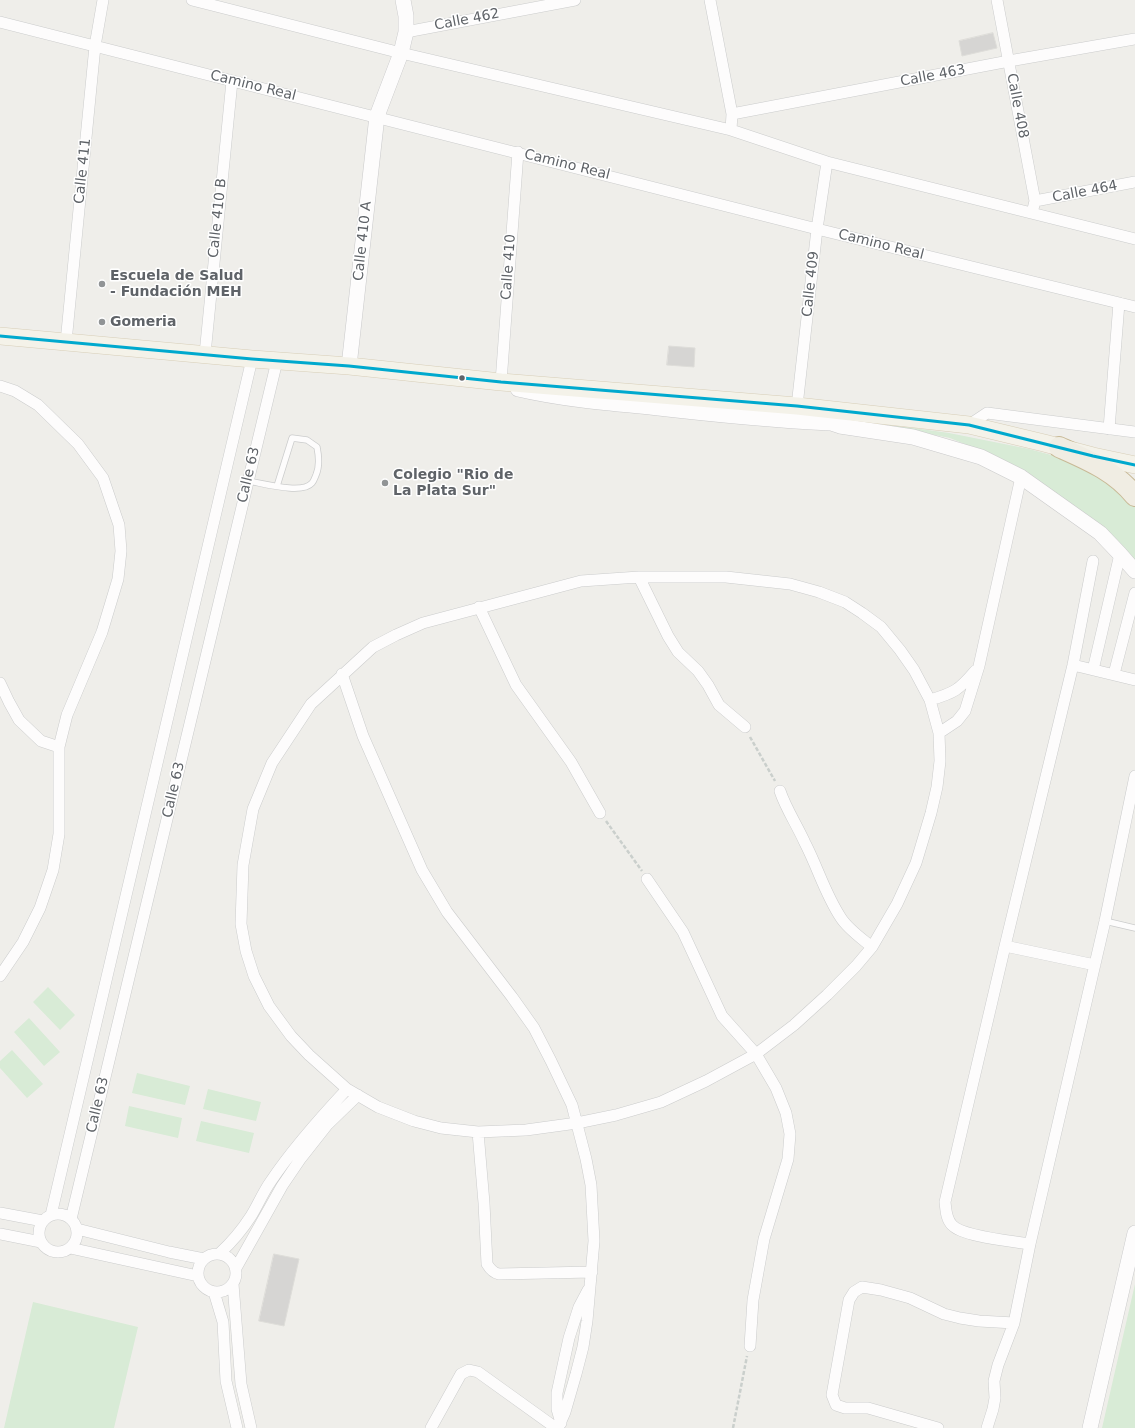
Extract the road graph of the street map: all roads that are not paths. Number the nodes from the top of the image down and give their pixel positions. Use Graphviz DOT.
graph roads {
  1 [pos="103,0"];
  2 [pos="192,0"];
  3 [pos="403,0"];
  4 [pos="575,0"];
  5 [pos="710,0"];
  6 [pos="997,0"];
  7 [pos="0,22"];
  8 [pos="406,32"];
  9 [pos="1135,39"];
  10 [pos="95,46"];
  11 [pos="401,53"];
  12 [pos="1009,62"];
  13 [pos="232,81"];
  14 [pos="732,114"];
  15 [pos="377,116"];
  16 [pos="731,130"];
  17 [pos="518,152"];
  18 [pos="827,162"];
  19 [pos="1135,182"];
  20 [pos="1035,201"];
  21 [pos="1032,213"];
  22 [pos="817,229"];
  23 [pos="1135,239"];
  24 [pos="1119,303"];
  25 [pos="1135,307"];
  26 [pos="0,336"];
  27 [pos="66,342"];
  28 [pos="204,354"];
  29 [pos="252,359"];
  30 [pos="277,361"];
  31 [pos="349,366"];
  32 [pos="500,382"];
  33 [pos="0,386"];
  34 [pos="797,406"];
  35 [pos="828,416"];
  36 [pos="969,425"];
  37 [pos="1109,429"];
  38 [pos="1135,432"];
  39 [pos="1052,445"];
  40 [pos="1135,455"];
  41 [pos="1135,465"];
  42 [pos="1020,477"];
  43 [pos="248,481"];
  44 [pos="277,486"];
  45 [pos="1135,496"];
  46 [pos="1120,554"];
  47 [pos="1093,561"];
  48 [pos="1135,571"];
  49 [pos="639,577"];
  50 [pos="1135,594"];
  51 [pos="479,607"];
  52 [pos="1073,665"];
  53 [pos="979,666"];
  54 [pos="1093,670"];
  55 [pos="342,674"];
  56 [pos="1114,674"];
  57 [pos="1135,680"];
  58 [pos="0,683"];
  59 [pos="930,700"];
  60 [pos="745,727"];
  61 [pos="939,733"];
  62 [pos="59,747"];
  63 [pos="1135,776"];
  64 [pos="780,791"];
  65 [pos="600,813"];
  66 [pos="647,879"];
  67 [pos="1105,921"];
  68 [pos="1135,928"];
  69 [pos="1005,946"];
  70 [pos="872,947"];
  71 [pos="1095,965"];
  72 [pos="2,968"];
  73 [pos="756,1054"];
  74 [pos="347,1089"];
  75 [pos="358,1095"];
  76 [pos="577,1123"];
  77 [pos="478,1132"];
  78 [pos="0,1213"];
  79 [pos="47,1218"];
  80 [pos="71,1219"];
  81 [pos="77,1229"];
  82 [pos="1135,1233"];
  83 [pos="0,1234"];
  84 [pos="41,1242"];
  85 [pos="1030,1244"];
  86 [pos="70,1248"];
  87 [pos="220,1253"];
  88 [pos="204,1259"];
  89 [pos="236,1268"];
  90 [pos="592,1272"];
  91 [pos="198,1276"];
  92 [pos="233,1284"];
  93 [pos="590,1286"];
  94 [pos="214,1292"];
  95 [pos="1014,1323"];
  96 [pos="750,1346"];
  97 [pos="558,1426"];
  98 [pos="237,1428"];
  99 [pos="251,1428"];
  100 [pos="431,1428"];
  101 [pos="938,1428"];
  102 [pos="987,1428"];
  103 [pos="1090,1428"];
  1 -- 10 [label="street, Calle 411"];
  2 -- 11 [label="street"];
  3 -- 8 [label="street"];
  4 -- 8 [label="street, Calle 462"];
  5 -- 14 [label="street"];
  6 -- 12 [label="street, Calle 408"];
  7 -- 10 [label="street, Camino Real"];
  8 -- 11 [label="street"];
  9 -- 12 [label="street, Calle 463"];
  10 -- 13 [label="street, Camino Real"];
  10 -- 27 [label="street, Calle 411"];
  11 -- 15 [label="street"];
  11 -- 16 [label="street"];
  12 -- 14 [label="street, Calle 463"];
  12 -- 20 [label="street, Calle 408"];
  13 -- 15 [label="street, Camino Real"];
  13 -- 28 [label="street, Calle 410 B"];
  14 -- 16 [label="street"];
  15 -- 17 [label="street, Camino Real"];
  15 -- 31 [label="street, Calle 410 A"];
  16 -- 18 [label="street"];
  17 -- 22 [label="street, Camino Real"];
  17 -- 32 [label="street, Calle 410"];
  18 -- 21 [label="street"];
  18 -- 22 [label="street, Calle 409"];
  19 -- 20 [label="street, Calle 464"];
  20 -- 21 [label="street, Calle 408"];
  21 -- 23 [label="street"];
  22 -- 24 [label="street, Camino Real"];
  22 -- 34 [label="street, Calle 409"];
  24 -- 25 [label="street, Camino Real"];
  24 -- 37 [label="street"];
  26 -- 27 [label="main road"];
  27 -- 28 [label="main road"];
  28 -- 29 [label="main road"];
  29 -- 30 [label="main road"];
  29 -- 79 [label="street, Calle 63"];
  30 -- 31 [label="main road"];
  30 -- 43 [label="street, Calle 63"];
  31 -- 32 [label="main road"];
  32 -- 34 [label="main road"];
  32 -- 35 [label="street"];
  33 -- 62 [label="street"];
  34 -- 35 [label="main road"];
  35 -- 36 [label="main road"];
  35 -- 42 [label="street"];
  36 -- 37 [label="street"];
  36 -- 39 [label="main road"];
  37 -- 38 [label="street"];
  39 -- 40 [label="main road"];
  39 -- 41 [label="main road"];
  39 -- 45 [label="highway"];
  42 -- 46 [label="street"];
  42 -- 53 [label="street"];
  43 -- 44 [label="lane"];
  43 -- 80 [label="street, Calle 63"];
  44 -- 44 [label="lane"];
  46 -- 48 [label="street"];
  46 -- 54 [label="street"];
  47 -- 52 [label="street"];
  49 -- 51 [label="street"];
  49 -- 59 [label="street"];
  49 -- 60 [label="street"];
  50 -- 56 [label="street"];
  51 -- 55 [label="street"];
  51 -- 65 [label="street"];
  52 -- 54 [label="street"];
  52 -- 69 [label="street"];
  53 -- 59 [label="street"];
  53 -- 61 [label="street"];
  54 -- 56 [label="street"];
  55 -- 74 [label="street"];
  55 -- 76 [label="street"];
  56 -- 57 [label="street"];
  58 -- 62 [label="street"];
  59 -- 61 [label="street"];
  61 -- 70 [label="street"];
  62 -- 72 [label="street"];
  63 -- 67 [label="street"];
  64 -- 70 [label="street"];
  66 -- 73 [label="street"];
  67 -- 68 [label="lane"];
  67 -- 71 [label="street"];
  69 -- 71 [label="street"];
  69 -- 85 [label="street"];
  70 -- 73 [label="street"];
  71 -- 85 [label="street"];
  73 -- 76 [label="street"];
  73 -- 96 [label="street"];
  74 -- 75 [label="street"];
  74 -- 87 [label="street"];
  75 -- 77 [label="street"];
  75 -- 89 [label="street"];
  76 -- 77 [label="street"];
  76 -- 90 [label="street"];
  77 -- 90 [label="street"];
  78 -- 79 [label="street"];
  79 -- 80 [label="street"];
  79 -- 84 [label="street"];
  80 -- 81 [label="street"];
  81 -- 86 [label="street"];
  81 -- 88 [label="street"];
  82 -- 103 [label="street"];
  83 -- 84 [label="street"];
  84 -- 86 [label="street"];
  85 -- 95 [label="street"];
  86 -- 91 [label="street"];
  87 -- 88 [label="street"];
  87 -- 89 [label="street"];
  88 -- 91 [label="street"];
  89 -- 92 [label="street"];
  90 -- 93 [label="street"];
  91 -- 94 [label="street"];
  92 -- 94 [label="street"];
  92 -- 99 [label="street"];
  93 -- 97 [label="street"];
  93 -- 97 [label="street"];
  94 -- 98 [label="street"];
  95 -- 101 [label="street"];
  95 -- 102 [label="street"];
  97 -- 100 [label="street"];
}
